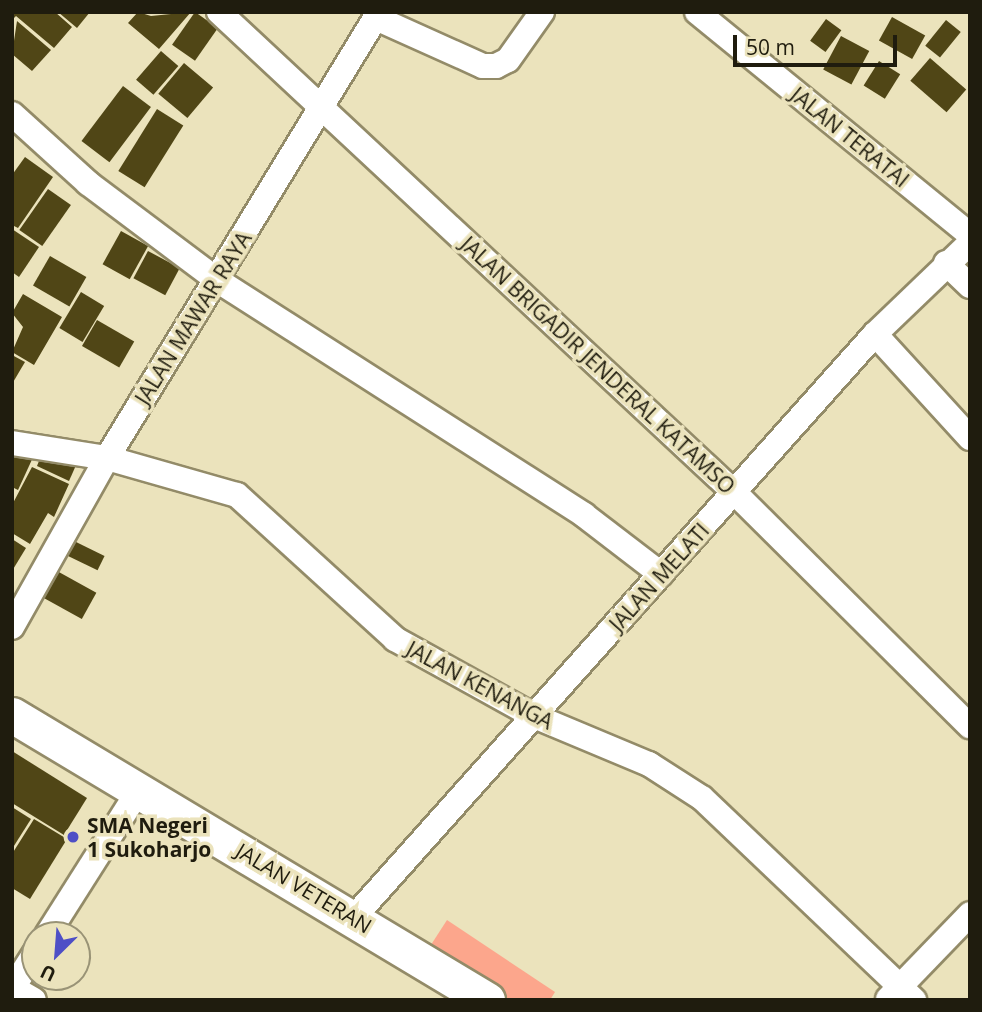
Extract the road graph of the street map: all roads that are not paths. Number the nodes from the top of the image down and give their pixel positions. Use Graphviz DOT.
graph roads {
  1 [pos="219,12"];
  2 [pos="542,12"];
  3 [pos="697,12"];
  4 [pos="378,15"];
  5 [pos="323,109"];
  6 [pos="12,114"];
  7 [pos="970,235"];
  8 [pos="970,243"];
  9 [pos="946,263"];
  10 [pos="217,280"];
  11 [pos="970,286"];
  12 [pos="875,334"];
  13 [pos="970,438"];
  14 [pos="12,443"];
  15 [pos="107,458"];
  16 [pos="735,493"];
  17 [pos="661,574"];
  18 [pos="12,627"];
  19 [pos="12,715"];
  20 [pos="534,716"];
  21 [pos="970,726"];
  22 [pos="139,790"];
  23 [pos="970,914"];
  24 [pos="355,916"];
  25 [pos="56,921"];
  26 [pos="13,988"];
  27 [pos="900,996"];
  28 [pos="34,1000"];
  29 [pos="486,1000"];
  1 -- 5 [label="street, JALAN BRIGADIR JENDERAL KATAMSO"];
  2 -- 4 [label="street"];
  3 -- 7 [label="street, JALAN TERATAI"];
  4 -- 5 [label="street, JALAN MAWAR RAYA"];
  5 -- 10 [label="street, JALAN MAWAR RAYA"];
  5 -- 16 [label="street, JALAN BRIGADIR JENDERAL KATAMSO"];
  6 -- 10 [label="street"];
  8 -- 9 [label="street, JALAN MELATI"];
  9 -- 11 [label="street"];
  9 -- 12 [label="street, JALAN MELATI"];
  10 -- 15 [label="street, JALAN MAWAR RAYA"];
  10 -- 17 [label="street"];
  12 -- 13 [label="street"];
  12 -- 16 [label="street, JALAN MELATI"];
  14 -- 15 [label="street, JALAN KENANGA"];
  15 -- 18 [label="street, JALAN MAWAR RAYA"];
  15 -- 20 [label="street, JALAN KENANGA"];
  16 -- 17 [label="street, JALAN MELATI"];
  16 -- 21 [label="street, JALAN BRIGADIR JENDERAL KATAMSO"];
  17 -- 20 [label="street, JALAN MELATI"];
  19 -- 22 [label="main road, JALAN VETERAN"];
  20 -- 24 [label="street, JALAN MELATI"];
  20 -- 27 [label="street, JALAN KENANGA"];
  22 -- 24 [label="main road, JALAN VETERAN"];
  22 -- 25 [label="street"];
  23 -- 27 [label="street"];
  24 -- 29 [label="main road, JALAN VETERAN"];
  26 -- 28 [label="street"];
}
